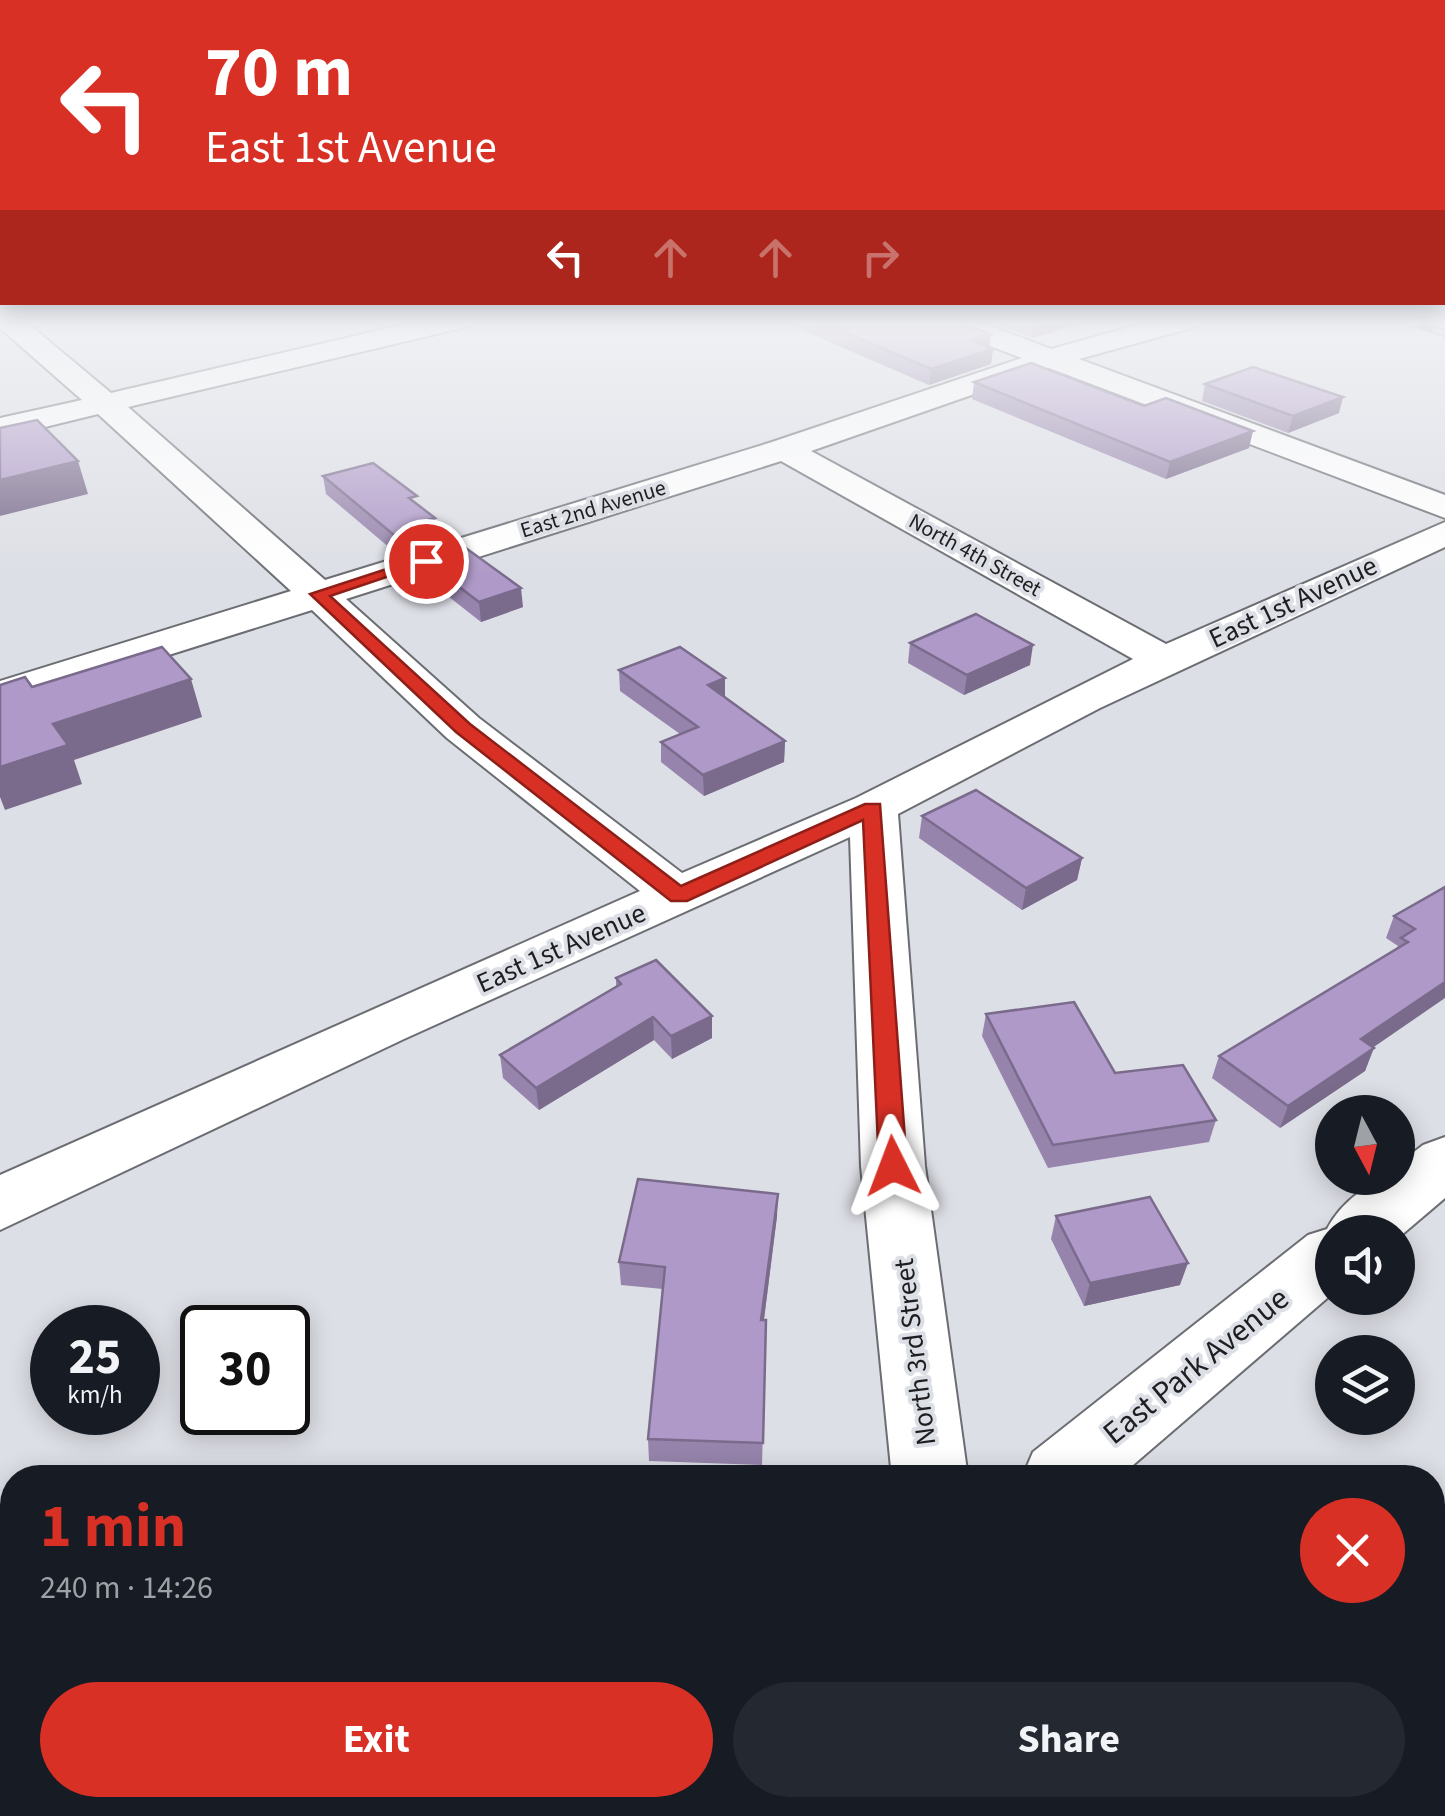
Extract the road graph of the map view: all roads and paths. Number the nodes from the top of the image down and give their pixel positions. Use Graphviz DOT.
graph roads {
  1 [pos="93,406"];
  2 [pos="107,406"];
  3 [pos="912,406"];
  4 [pos="1172,406"];
  5 [pos="0,428"];
  6 [pos="784,449"];
  7 [pos="1445,506"];
  8 [pos="1445,532"];
  9 [pos="318,594"];
  10 [pos="1166,662"];
  11 [pos="0,695"];
  12 [pos="873,808"];
  13 [pos="679,896"];
  14 [pos="1445,1162"];
  15 [pos="0,1204"];
  16 [pos="1381,1215"];
  17 [pos="1315,1268"];
  18 [pos="928,1465"];
  19 [pos="1076,1465"];
  1 -- 5 [label="street"];
  2 -- 9 [label="street"];
  3 -- 6 [label="street, East 2nd Avenue"];
  4 -- 7 [label="street"];
  6 -- 9 [label="street, East 2nd Avenue"];
  6 -- 10 [label="street, North 4th Street"];
  8 -- 10 [label="street, East 1st Avenue"];
  9 -- 11 [label="street, East 2nd Avenue"];
  9 -- 13 [label="street"];
  10 -- 12 [label="street, East 1st Avenue"];
  12 -- 13 [label="street, East 1st Avenue"];
  12 -- 18 [label="street, North 3rd Street"];
  13 -- 15 [label="street, East 1st Avenue"];
  14 -- 16 [label="street"];
  17 -- 19 [label="street, East Park Avenue"];
}
